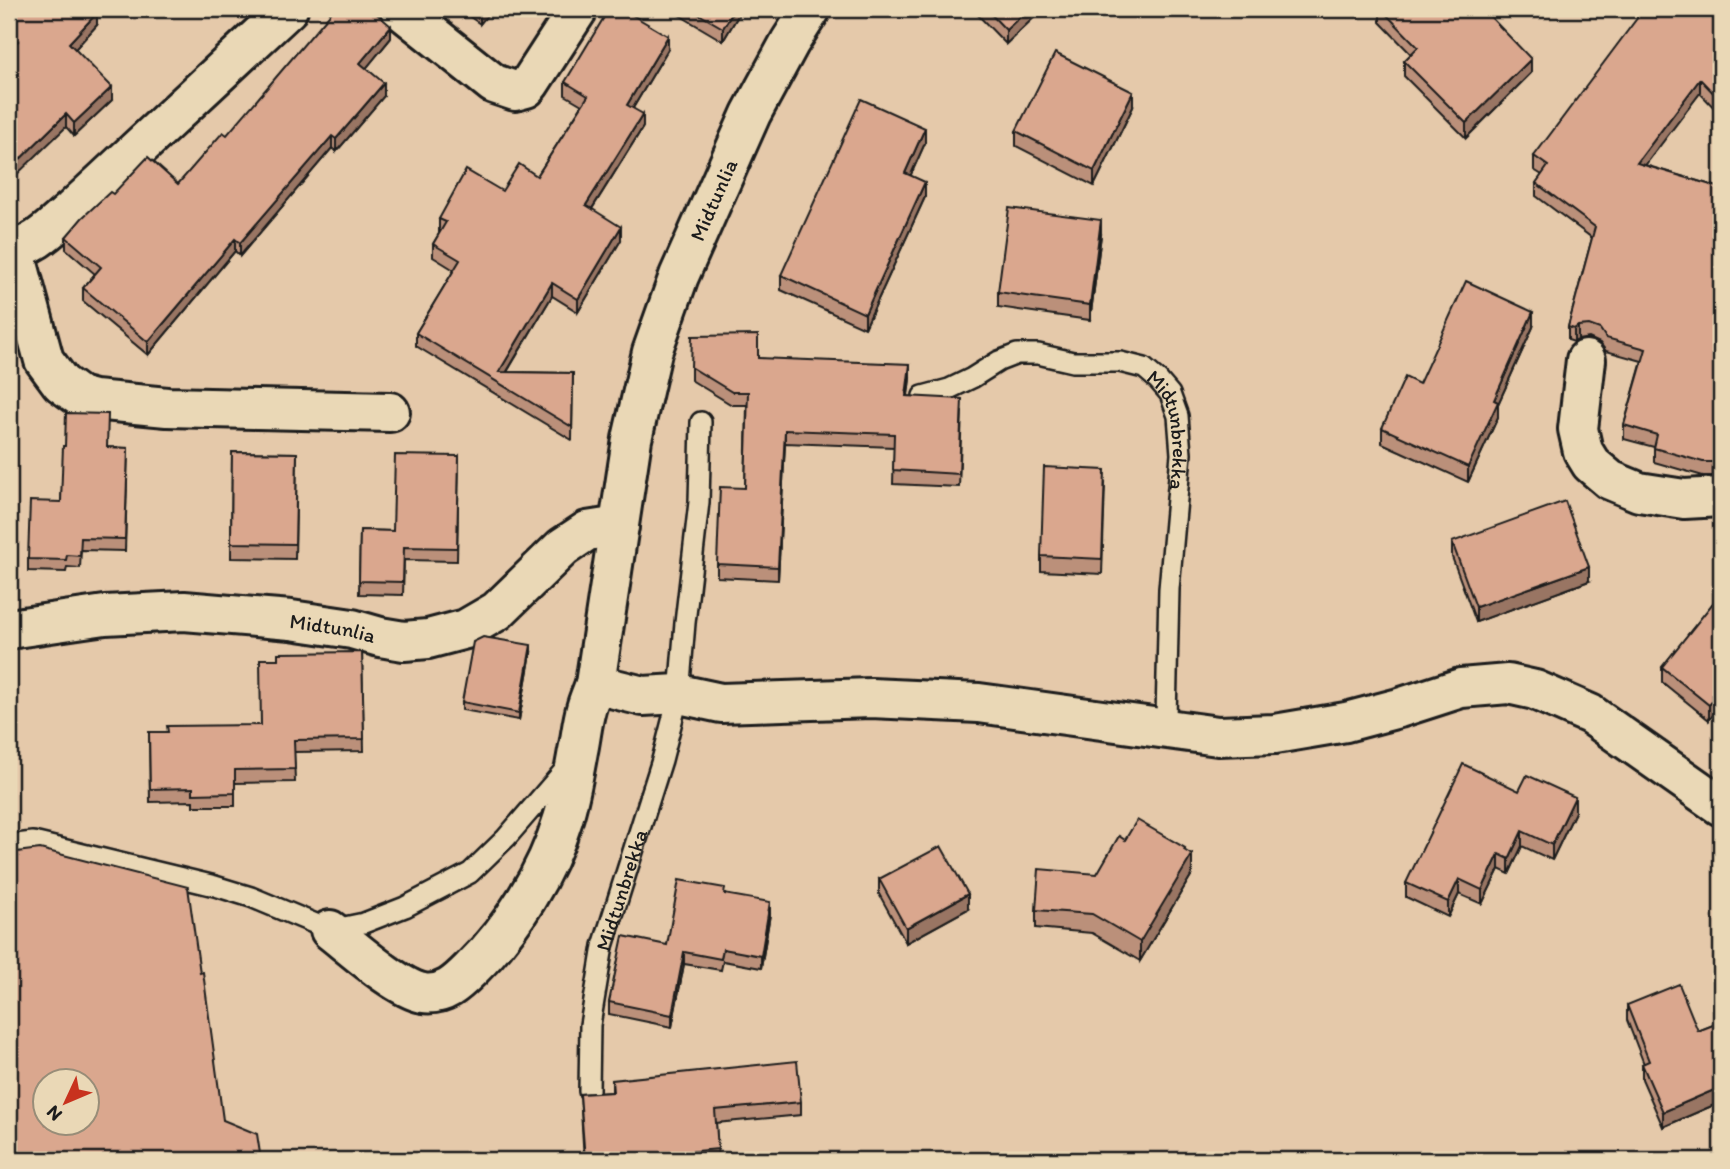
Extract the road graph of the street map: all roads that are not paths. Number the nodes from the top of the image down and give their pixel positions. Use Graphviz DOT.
graph roads {
  1 [pos="288,9"];
  2 [pos="400,9"];
  3 [pos="578,9"];
  4 [pos="811,9"];
  5 [pos="12,249"];
  6 [pos="1586,360"];
  7 [pos="923,396"];
  8 [pos="390,412"];
  9 [pos="701,422"];
  10 [pos="1721,497"];
  11 [pos="619,526"];
  12 [pos="9,629"];
  13 [pos="595,684"];
  14 [pos="679,694"];
  15 [pos="1167,730"];
  16 [pos="578,753"];
  17 [pos="1721,806"];
  18 [pos="9,845"];
  19 [pos="331,930"];
  20 [pos="589,1091"];
  1 -- 5 [label="street"];
  2 -- 3 [label="street"];
  4 -- 11 [label="street, Midtunlia"];
  5 -- 8 [label="street"];
  6 -- 10 [label="street"];
  7 -- 15 [label="lane, Midtunbrekka"];
  9 -- 14 [label="lane, Midtunbrekka"];
  11 -- 12 [label="street, Midtunlia"];
  11 -- 13 [label="street, Midtunlia"];
  13 -- 14 [label="street"];
  13 -- 16 [label="street, Midtunlia"];
  14 -- 15 [label="street"];
  14 -- 20 [label="lane, Midtunbrekka"];
  15 -- 17 [label="street"];
  16 -- 19 [label="lane"];
  16 -- 19 [label="street, Midtunlia"];
  18 -- 19 [label="lane, Midtunlia"];
}
